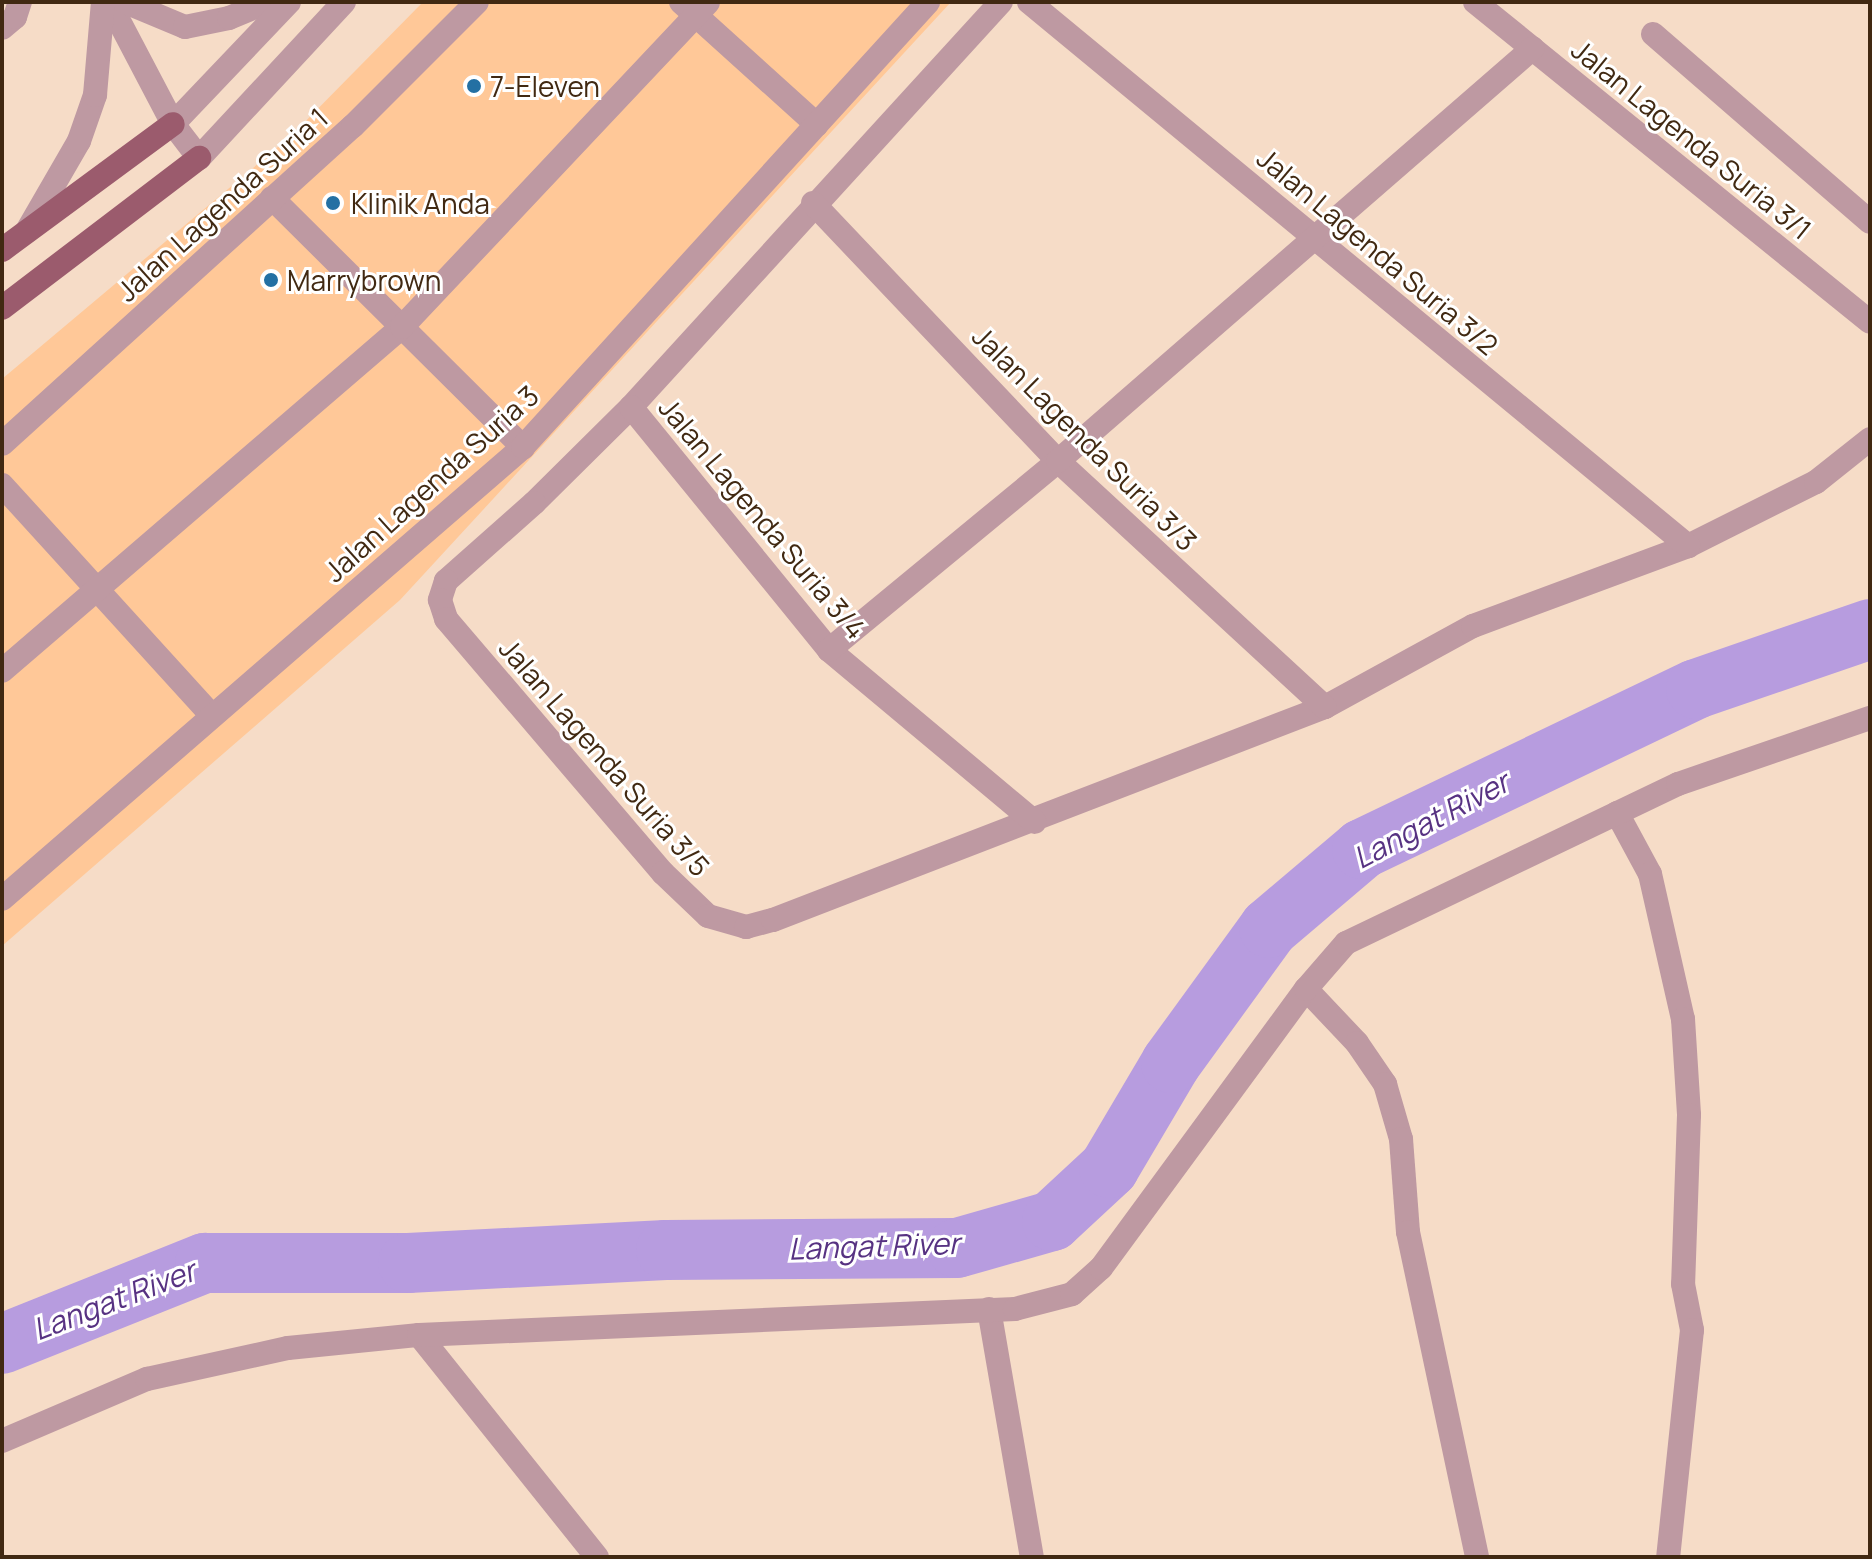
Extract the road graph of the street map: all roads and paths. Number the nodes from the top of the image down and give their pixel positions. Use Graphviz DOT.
graph roads {
  1 [pos="20,2"];
  2 [pos="106,2"];
  3 [pos="125,2"];
  4 [pos="267,2"];
  5 [pos="289,2"];
  6 [pos="344,2"];
  7 [pos="477,2"];
  8 [pos="928,2"];
  9 [pos="1001,2"];
  10 [pos="1029,2"];
  11 [pos="1475,2"];
  12 [pos="695,6"];
  13 [pos="2,28"];
  14 [pos="1653,34"];
  15 [pos="1533,48"];
  16 [pos="173,124"];
  17 [pos="817,125"];
  18 [pos="199,158"];
  19 [pos="272,198"];
  20 [pos="813,203"];
  21 [pos="1870,222"];
  22 [pos="27,231"];
  23 [pos="1315,237"];
  24 [pos="2,250"];
  25 [pos="2,308"];
  26 [pos="1870,322"];
  27 [pos="402,327"];
  28 [pos="631,407"];
  29 [pos="1870,439"];
  30 [pos="2,444"];
  31 [pos="523,447"];
  32 [pos="1058,461"];
  33 [pos="2,485"];
  34 [pos="1688,546"];
  35 [pos="94,592"];
  36 [pos="829,650"];
  37 [pos="2,671"];
  38 [pos="1325,707"];
  39 [pos="212,716"];
  40 [pos="1870,718"];
  41 [pos="1617,813"];
  42 [pos="1035,822"];
  43 [pos="2,899"];
  44 [pos="1306,989"];
  45 [pos="989,1309"];
  46 [pos="419,1335"];
  47 [pos="2,1441"];
  48 [pos="597,1557"];
  49 [pos="1032,1557"];
  50 [pos="1477,1557"];
  51 [pos="1668,1557"];
  1 -- 13 [label="street"];
  2 -- 16 [label="street"];
  2 -- 22 [label="street"];
  3 -- 4 [label="street"];
  5 -- 16 [label="street"];
  6 -- 18 [label="street"];
  7 -- 19 [label="street, Jalan Lagenda Suria 1"];
  8 -- 17 [label="street, Jalan Lagenda Suria 3"];
  9 -- 20 [label="street"];
  10 -- 23 [label="street, Jalan Lagenda Suria 3/2"];
  11 -- 15 [label="street, Jalan Lagenda Suria 3/1"];
  12 -- 17 [label="street"];
  12 -- 27 [label="street"];
  14 -- 21 [label="street"];
  15 -- 23 [label="street"];
  15 -- 26 [label="street, Jalan Lagenda Suria 3/1"];
  16 -- 18 [label="street"];
  16 -- 22 [label="main road"];
  17 -- 31 [label="street, Jalan Lagenda Suria 3"];
  18 -- 25 [label="main road"];
  19 -- 27 [label="street"];
  19 -- 30 [label="street, Jalan Lagenda Suria 1"];
  20 -- 28 [label="street"];
  20 -- 32 [label="street, Jalan Lagenda Suria 3/3"];
  22 -- 24 [label="main road"];
  23 -- 32 [label="street"];
  23 -- 34 [label="street, Jalan Lagenda Suria 3/2"];
  27 -- 31 [label="street"];
  27 -- 35 [label="street"];
  28 -- 36 [label="street, Jalan Lagenda Suria 3/4"];
  28 -- 42 [label="street, Jalan Lagenda Suria 3/5"];
  29 -- 34 [label="street"];
  31 -- 39 [label="street, Jalan Lagenda Suria 3"];
  32 -- 36 [label="street"];
  32 -- 38 [label="street, Jalan Lagenda Suria 3/3"];
  33 -- 35 [label="street"];
  34 -- 38 [label="street"];
  35 -- 37 [label="street"];
  35 -- 39 [label="street"];
  36 -- 42 [label="street, Jalan Lagenda Suria 3/4"];
  38 -- 42 [label="street"];
  39 -- 43 [label="street, Jalan Lagenda Suria 3"];
  40 -- 41 [label="street"];
  41 -- 44 [label="street"];
  41 -- 51 [label="street"];
  44 -- 45 [label="street"];
  44 -- 50 [label="street"];
  45 -- 46 [label="street"];
  45 -- 49 [label="street"];
  46 -- 47 [label="street"];
  46 -- 48 [label="street"];
}
